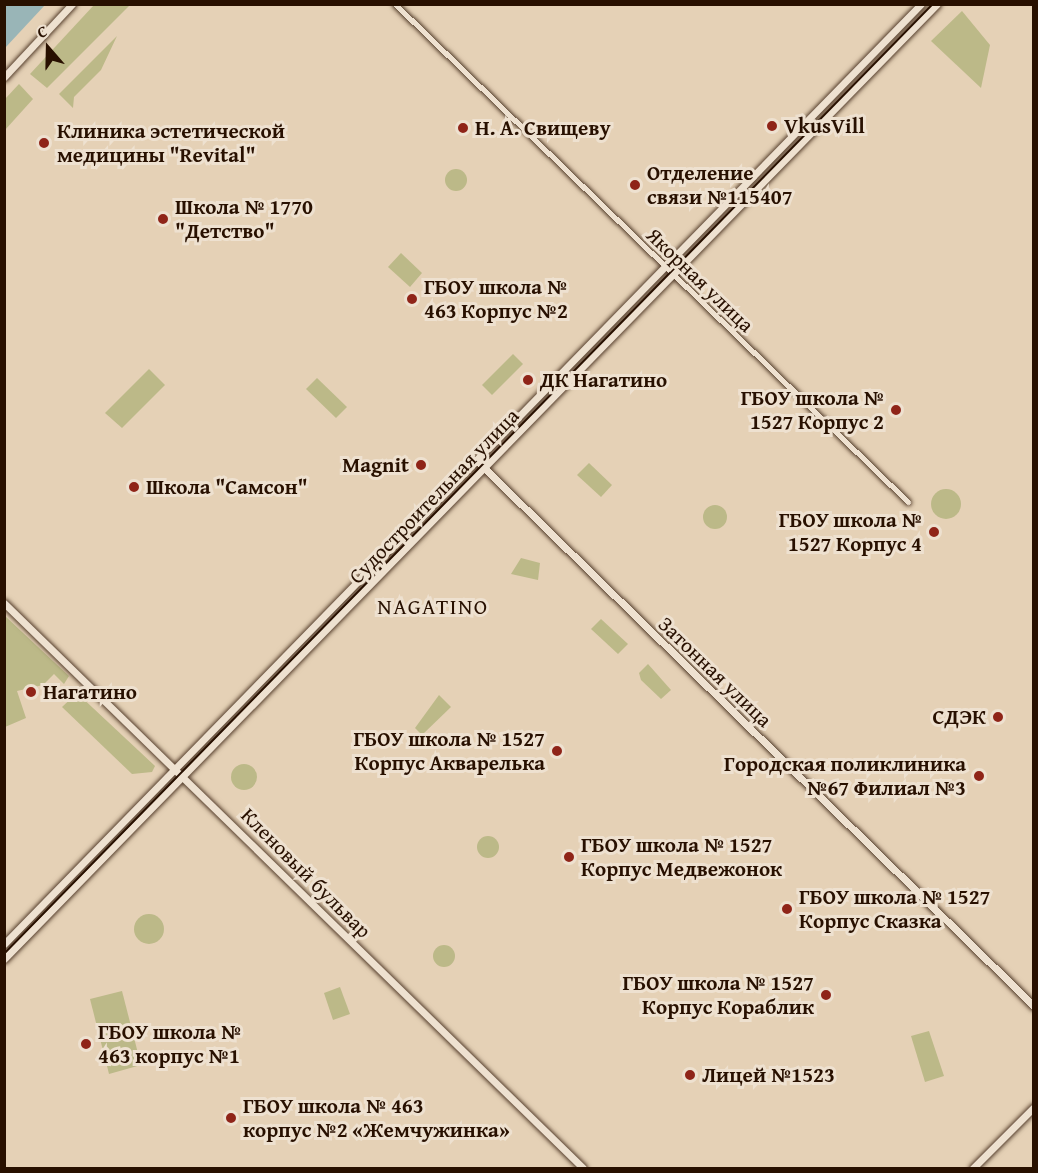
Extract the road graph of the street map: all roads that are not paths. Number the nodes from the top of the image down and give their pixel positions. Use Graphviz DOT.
graph roads {
  1 [pos="72,4"];
  2 [pos="395,4"];
  3 [pos="921,4"];
  4 [pos="937,4"];
  5 [pos="4,76"];
  6 [pos="664,270"];
  7 [pos="671,277"];
  8 [pos="477,461"];
  9 [pos="484,468"];
  10 [pos="908,502"];
  11 [pos="4,603"];
  12 [pos="176,769"];
  13 [pos="184,776"];
  14 [pos="4,944"];
  15 [pos="4,959"];
  16 [pos="1034,1006"];
  17 [pos="1034,1107"];
  18 [pos="583,1168"];
  19 [pos="973,1168"];
  1 -- 5 [label="street"];
  2 -- 6 [label="street, Якорная улица"];
  3 -- 6 [label="street, Судостроительная улица"];
  4 -- 7 [label="street, Судостроительная улица"];
  6 -- 7 [label="street, Якорная улица"];
  6 -- 8 [label="street, Судостроительная улица"];
  7 -- 9 [label="street, Судостроительная улица"];
  7 -- 10 [label="street, Якорная улица"];
  8 -- 9 [label="street, Затонная улица"];
  8 -- 12 [label="street, Судостроительная улица"];
  9 -- 13 [label="street, Судостроительная улица"];
  9 -- 16 [label="street, Затонная улица"];
  11 -- 12 [label="street, Кленовый бульвар"];
  12 -- 13 [label="street, Кленовый бульвар"];
  12 -- 14 [label="street, Судостроительная улица"];
  13 -- 15 [label="street, Судостроительная улица"];
  13 -- 18 [label="street, Кленовый бульвар"];
  17 -- 19 [label="street"];
}
